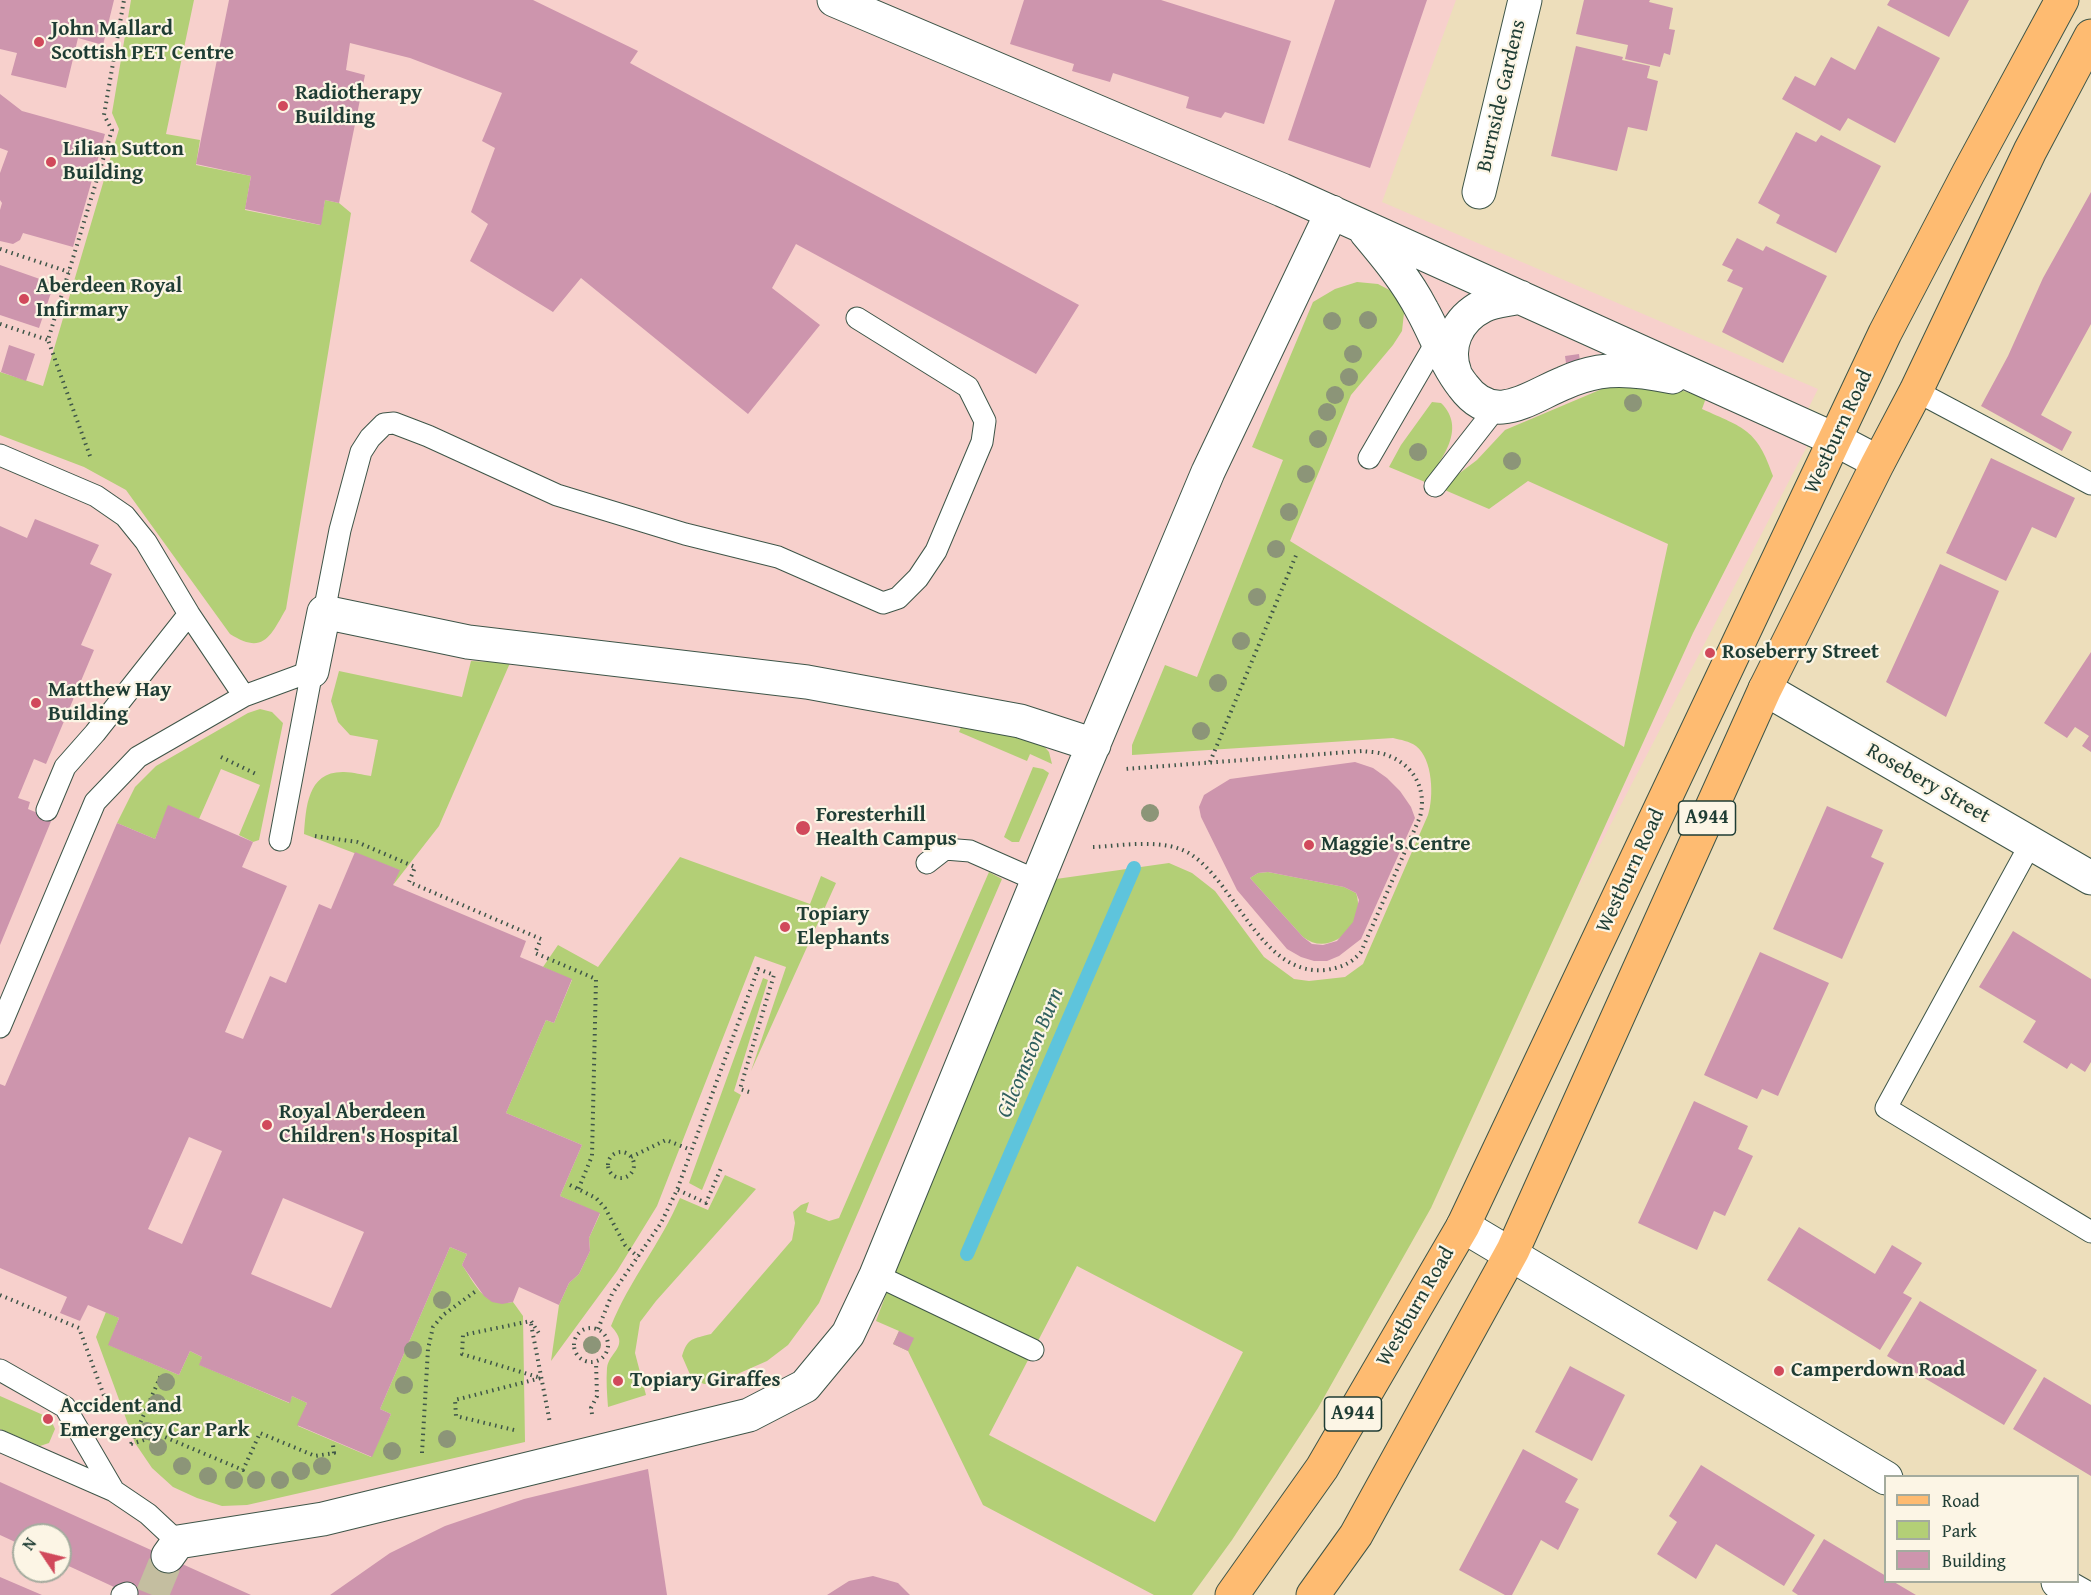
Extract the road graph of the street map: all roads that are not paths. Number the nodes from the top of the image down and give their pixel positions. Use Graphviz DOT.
graph roads {
  1 [pos="834,0"];
  2 [pos="1525,0"];
  3 [pos="2062,0"];
  4 [pos="2091,36"];
  5 [pos="1479,192"];
  6 [pos="1332,212"];
  7 [pos="1361,226"];
  8 [pos="1520,297"];
  9 [pos="857,318"];
  10 [pos="1437,341"];
  11 [pos="1457,377"];
  12 [pos="1718,387"];
  13 [pos="1916,391"];
  14 [pos="1496,408"];
  15 [pos="1836,440"];
  16 [pos="0,455"];
  17 [pos="1370,458"];
  18 [pos="1878,462"];
  19 [pos="2091,484"];
  20 [pos="1435,486"];
  21 [pos="324,612"];
  22 [pos="189,614"];
  23 [pos="312,671"];
  24 [pos="1765,689"];
  25 [pos="244,696"];
  26 [pos="1088,759"];
  27 [pos="47,810"];
  28 [pos="280,840"];
  29 [pos="2031,843"];
  30 [pos="927,863"];
  31 [pos="2091,878"];
  32 [pos="1038,880"];
  33 [pos="0,1027"];
  34 [pos="1463,1226"];
  35 [pos="2091,1232"];
  36 [pos="1511,1255"];
  37 [pos="876,1275"];
  38 [pos="1033,1350"];
  39 [pos="0,1370"];
  40 [pos="0,1441"];
  41 [pos="1884,1477"];
  42 [pos="114,1491"];
  43 [pos="173,1549"];
  44 [pos="2061,1583"];
  45 [pos="1232,1595"];
  46 [pos="1313,1595"];
  47 [pos="2081,1595"];
  1 -- 6 [label="street"];
  2 -- 5 [label="street, Burnside Gardens"];
  3 -- 15 [label="main road, Westburn Road / A944"];
  4 -- 13 [label="main road, A944"];
  6 -- 7 [label="street"];
  6 -- 26 [label="street"];
  7 -- 8 [label="street"];
  7 -- 10 [label="street"];
  8 -- 11 [label="street"];
  8 -- 12 [label="street"];
  9 -- 21 [label="lane"];
  10 -- 11 [label="street"];
  10 -- 17 [label="lane"];
  11 -- 14 [label="street"];
  12 -- 14 [label="street"];
  12 -- 15 [label="street"];
  13 -- 18 [label="main road, A944"];
  13 -- 19 [label="lane"];
  14 -- 20 [label="lane"];
  15 -- 18 [label="street"];
  15 -- 34 [label="main road, Westburn Road / A944"];
  16 -- 22 [label="lane"];
  18 -- 24 [label="main road, A944"];
  21 -- 23 [label="street"];
  21 -- 26 [label="street"];
  22 -- 25 [label="lane"];
  22 -- 27 [label="lane"];
  23 -- 25 [label="lane"];
  23 -- 28 [label="lane"];
  24 -- 29 [label="street, Rosebery Street"];
  24 -- 36 [label="main road, A944"];
  25 -- 33 [label="lane"];
  26 -- 32 [label="street"];
  29 -- 31 [label="street, Rosebery Street"];
  29 -- 35 [label="lane"];
  30 -- 32 [label="lane"];
  32 -- 37 [label="street"];
  34 -- 36 [label="street"];
  34 -- 45 [label="main road, Westburn Road / A944"];
  36 -- 41 [label="street"];
  36 -- 46 [label="main road, A944"];
  37 -- 38 [label="lane"];
  37 -- 43 [label="street"];
  39 -- 42 [label="lane"];
  40 -- 42 [label="lane"];
  42 -- 43 [label="lane"];
  44 -- 47 [label="street"];
}
